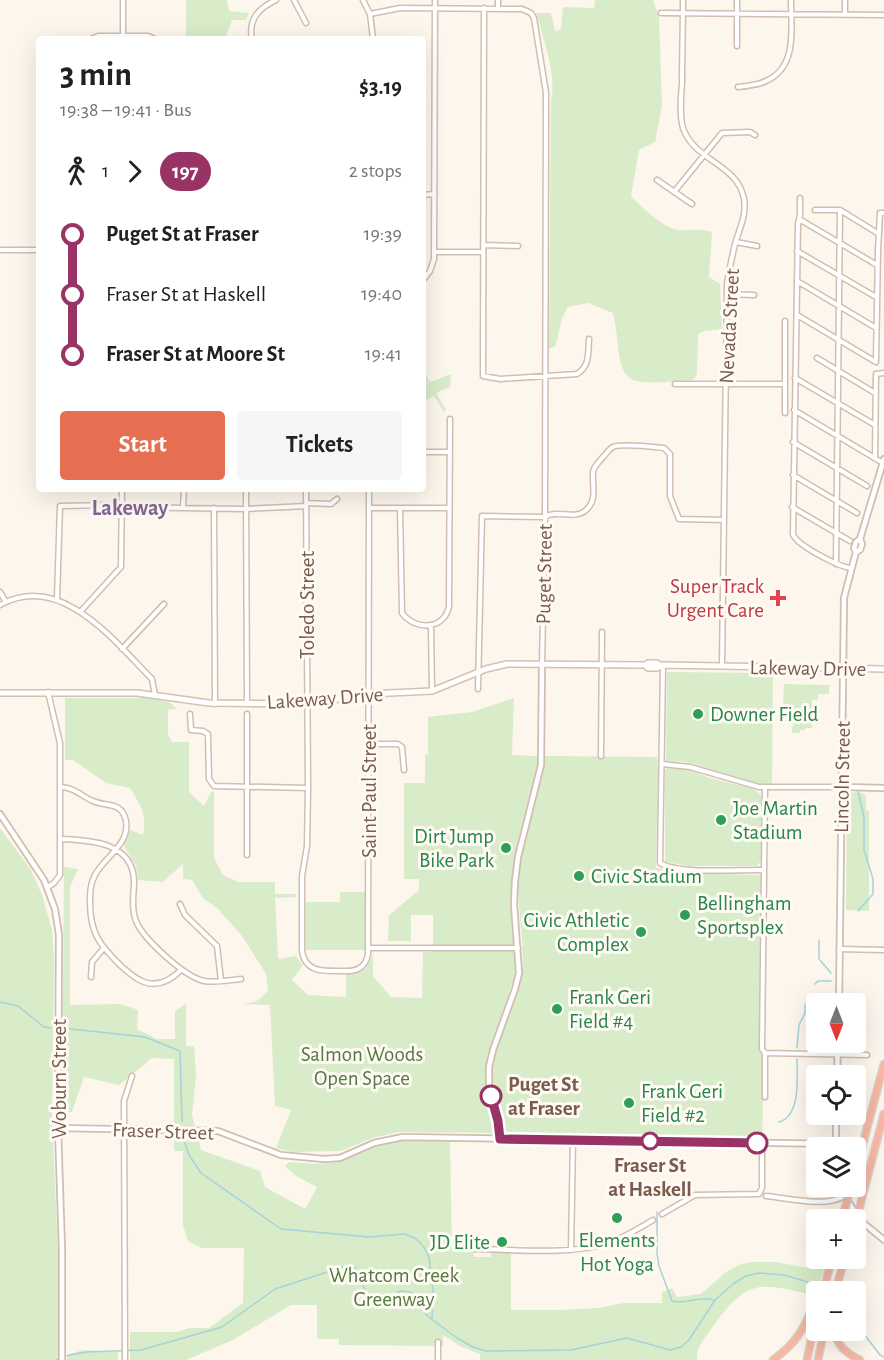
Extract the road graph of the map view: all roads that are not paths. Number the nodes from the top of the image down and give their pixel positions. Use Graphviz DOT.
graph roads {
  1 [pos="123,0"];
  2 [pos="276,0"];
  3 [pos="294,0"];
  4 [pos="363,0"];
  5 [pos="435,0"];
  6 [pos="498,0"];
  7 [pos="683,0"];
  8 [pos="737,0"];
  9 [pos="791,0"];
  10 [pos="845,0"];
  11 [pos="435,8"];
  12 [pos="484,8"];
  13 [pos="498,8"];
  14 [pos="661,13"];
  15 [pos="683,13"];
  16 [pos="370,14"];
  17 [pos="737,14"];
  18 [pos="791,14"];
  19 [pos="845,14"];
  20 [pos="884,15"];
  21 [pos="306,23"];
  22 [pos="98,36"];
  23 [pos="123,36"];
  24 [pos="148,36"];
  25 [pos="252,36"];
  26 [pos="373,36"];
  27 [pos="737,46"];
  28 [pos="738,87"];
  29 [pos="755,135"];
  30 [pos="703,155"];
  31 [pos="657,180"];
  32 [pos="674,192"];
  33 [pos="434,194"];
  34 [pos="426,195"];
  35 [pos="800,198"];
  36 [pos="692,204"];
  37 [pos="815,210"];
  38 [pos="840,210"];
  39 [pos="884,213"];
  40 [pos="799,219"];
  41 [pos="879,234"];
  42 [pos="736,242"];
  43 [pos="878,242"];
  44 [pos="884,242"];
  45 [pos="840,243"];
  46 [pos="483,245"];
  47 [pos="518,246"];
  48 [pos="757,246"];
  49 [pos="0,250"];
  50 [pos="36,250"];
  51 [pos="797,250"];
  52 [pos="434,252"];
  53 [pos="483,252"];
  54 [pos="878,265"];
  55 [pos="426,275"];
  56 [pos="840,275"];
  57 [pos="797,281"];
  58 [pos="727,294"];
  59 [pos="754,295"];
  60 [pos="877,300"];
  61 [pos="884,303"];
  62 [pos="839,306"];
  63 [pos="796,314"];
  64 [pos="785,321"];
  65 [pos="876,329"];
  66 [pos="876,337"];
  67 [pos="884,337"];
  68 [pos="589,339"];
  69 [pos="839,340"];
  70 [pos="817,358"];
  71 [pos="838,372"];
  72 [pos="884,373"];
  73 [pos="545,377"];
  74 [pos="795,378"];
  75 [pos="675,384"];
  76 [pos="785,384"];
  77 [pos="726,385"];
  78 [pos="876,393"];
  79 [pos="838,404"];
  80 [pos="794,410"];
  81 [pos="785,413"];
  82 [pos="450,419"];
  83 [pos="875,425"];
  84 [pos="837,435"];
  85 [pos="793,442"];
  86 [pos="426,452"];
  87 [pos="448,452"];
  88 [pos="875,458"];
  89 [pos="883,461"];
  90 [pos="837,468"];
  91 [pos="793,475"];
  92 [pos="867,486"];
  93 [pos="122,492"];
  94 [pos="184,492"];
  95 [pos="246,492"];
  96 [pos="306,492"];
  97 [pos="369,492"];
  98 [pos="337,499"];
  99 [pos="837,501"];
  100 [pos="111,505"];
  101 [pos="306,505"];
  102 [pos="122,507"];
  103 [pos="792,507"];
  104 [pos="183,508"];
  105 [pos="214,508"];
  106 [pos="369,508"];
  107 [pos="400,508"];
  108 [pos="449,508"];
  109 [pos="246,509"];
  110 [pos="857,513"];
  111 [pos="545,517"];
  112 [pos="724,520"];
  113 [pos="836,533"];
  114 [pos="850,541"];
  115 [pos="836,564"];
  116 [pos="851,568"];
  117 [pos="0,592"];
  118 [pos="57,599"];
  119 [pos="6,602"];
  120 [pos="164,604"];
  121 [pos="0,605"];
  122 [pos="81,611"];
  123 [pos="431,626"];
  124 [pos="602,632"];
  125 [pos="122,649"];
  126 [pos="542,664"];
  127 [pos="602,665"];
  128 [pos="661,666"];
  129 [pos="723,666"];
  130 [pos="844,668"];
  131 [pos="884,669"];
  132 [pos="478,672"];
  133 [pos="478,689"];
  134 [pos="432,691"];
  135 [pos="48,692"];
  136 [pos="0,693"];
  137 [pos="369,694"];
  138 [pos="155,695"];
  139 [pos="247,703"];
  140 [pos="215,704"];
  141 [pos="307,704"];
  142 [pos="190,714"];
  143 [pos="247,714"];
  144 [pos="369,744"];
  145 [pos="601,756"];
  146 [pos="662,764"];
  147 [pos="404,770"];
  148 [pos="60,787"];
  149 [pos="765,787"];
  150 [pos="843,787"];
  151 [pos="246,788"];
  152 [pos="308,788"];
  153 [pos="884,788"];
  154 [pos="0,814"];
  155 [pos="60,839"];
  156 [pos="117,849"];
  157 [pos="247,855"];
  158 [pos="764,870"];
  159 [pos="48,887"];
  160 [pos="180,904"];
  161 [pos="369,948"];
  162 [pos="518,948"];
  163 [pos="104,949"];
  164 [pos="839,949"];
  165 [pos="884,950"];
  166 [pos="181,970"];
  167 [pos="90,977"];
  168 [pos="241,979"];
  169 [pos="221,981"];
  170 [pos="839,993"];
  171 [pos="765,1053"];
  172 [pos="838,1055"];
  173 [pos="867,1055"];
  174 [pos="884,1064"];
  175 [pos="838,1065"];
  176 [pos="132,1076"];
  177 [pos="765,1097"];
  178 [pos="884,1114"];
  179 [pos="58,1128"];
  180 [pos="123,1129"];
  181 [pos="865,1137"];
  182 [pos="500,1139"];
  183 [pos="573,1140"];
  184 [pos="762,1143"];
  185 [pos="806,1145"];
  186 [pos="766,1196"];
  187 [pos="841,1197"];
  188 [pos="850,1204"];
  189 [pos="853,1209"];
  190 [pos="861,1209"];
  191 [pos="662,1214"];
  192 [pos="653,1220"];
  193 [pos="866,1228"];
  194 [pos="884,1240"];
  195 [pos="474,1249"];
  196 [pos="571,1250"];
  197 [pos="806,1326"];
  198 [pos="809,1341"];
  199 [pos="822,1341"];
  200 [pos="838,1341"];
  201 [pos="438,1342"];
  202 [pos="62,1360"];
  203 [pos="125,1360"];
  204 [pos="438,1360"];
  205 [pos="773,1360"];
  206 [pos="807,1360"];
  207 [pos="818,1360"];
  208 [pos="860,1360"];
  1 -- 23 [label="street"];
  2 -- 25 [label="street"];
  3 -- 21 [label="street"];
  4 -- 16 [label="street"];
  5 -- 11 [label="street"];
  6 -- 13 [label="street"];
  7 -- 15 [label="street, Nevada Street"];
  8 -- 17 [label="street"];
  9 -- 18 [label="street"];
  10 -- 19 [label="street"];
  11 -- 12 [label="street"];
  11 -- 16 [label="street"];
  11 -- 33 [label="street"];
  12 -- 13 [label="street"];
  12 -- 46 [label="street"];
  13 -- 73 [label="street, Puget Street"];
  14 -- 15 [label="street"];
  15 -- 17 [label="street"];
  15 -- 30 [label="street, Nevada Street"];
  16 -- 26 [label="street"];
  17 -- 18 [label="street"];
  17 -- 27 [label="street"];
  18 -- 19 [label="street"];
  18 -- 28 [label="street"];
  19 -- 20 [label="street"];
  22 -- 23 [label="street"];
  23 -- 24 [label="street"];
  29 -- 30 [label="street"];
  30 -- 32 [label="street"];
  30 -- 42 [label="street, Nevada Street"];
  31 -- 32 [label="street"];
  32 -- 36 [label="street"];
  33 -- 34 [label="street"];
  33 -- 52 [label="street"];
  35 -- 40 [label="street"];
  37 -- 38 [label="street"];
  38 -- 41 [label="street"];
  38 -- 45 [label="street"];
  39 -- 41 [label="street"];
  40 -- 45 [label="street"];
  40 -- 51 [label="street"];
  41 -- 43 [label="street"];
  42 -- 48 [label="street"];
  42 -- 58 [label="street, Nevada Street"];
  43 -- 44 [label="street"];
  43 -- 54 [label="street"];
  45 -- 54 [label="street"];
  45 -- 56 [label="street"];
  46 -- 47 [label="street"];
  46 -- 53 [label="street"];
  49 -- 50 [label="street"];
  51 -- 56 [label="street"];
  51 -- 57 [label="street"];
  52 -- 53 [label="street"];
  52 -- 55 [label="street"];
  53 -- 73 [label="street"];
  54 -- 60 [label="street"];
  56 -- 60 [label="street"];
  56 -- 62 [label="street"];
  57 -- 62 [label="street"];
  57 -- 63 [label="street"];
  58 -- 59 [label="street"];
  58 -- 77 [label="street, Nevada Street"];
  60 -- 61 [label="street"];
  60 -- 65 [label="street"];
  62 -- 65 [label="street"];
  62 -- 69 [label="street"];
  63 -- 69 [label="street"];
  63 -- 74 [label="street"];
  64 -- 76 [label="street"];
  65 -- 66 [label="street"];
  66 -- 67 [label="street"];
  66 -- 69 [label="street"];
  68 -- 73 [label="street"];
  69 -- 71 [label="street"];
  70 -- 71 [label="street"];
  71 -- 78 [label="street"];
  71 -- 79 [label="street"];
  72 -- 78 [label="street"];
  73 -- 111 [label="street, Puget Street"];
  74 -- 79 [label="street"];
  74 -- 80 [label="street"];
  75 -- 77 [label="street"];
  76 -- 77 [label="street"];
  76 -- 81 [label="street"];
  77 -- 112 [label="street, Nevada Street"];
  78 -- 83 [label="street"];
  79 -- 83 [label="street"];
  79 -- 84 [label="street"];
  80 -- 84 [label="street"];
  80 -- 85 [label="street"];
  82 -- 87 [label="street"];
  83 -- 88 [label="street"];
  84 -- 88 [label="street"];
  84 -- 90 [label="street"];
  85 -- 90 [label="street"];
  85 -- 91 [label="street"];
  86 -- 87 [label="street"];
  87 -- 108 [label="street"];
  88 -- 89 [label="street"];
  89 -- 116 [label="street, Lincoln Street"];
  90 -- 92 [label="street"];
  90 -- 99 [label="street"];
  91 -- 99 [label="street"];
  91 -- 103 [label="street"];
  93 -- 102 [label="street"];
  94 -- 104 [label="street"];
  95 -- 109 [label="street"];
  96 -- 101 [label="street, Toledo Street"];
  97 -- 106 [label="street, Saint Paul Street"];
  98 -- 101 [label="street"];
  99 -- 110 [label="street"];
  99 -- 113 [label="street"];
  100 -- 118 [label="street"];
  101 -- 109 [label="street"];
  101 -- 141 [label="street, Toledo Street"];
  102 -- 104 [label="street"];
  102 -- 122 [label="street"];
  103 -- 113 [label="street"];
  103 -- 115 [label="street"];
  104 -- 105 [label="street"];
  105 -- 109 [label="street"];
  105 -- 140 [label="street"];
  106 -- 107 [label="street"];
  106 -- 137 [label="street, Saint Paul Street"];
  107 -- 108 [label="street"];
  107 -- 123 [label="street"];
  108 -- 123 [label="street"];
  109 -- 139 [label="street"];
  111 -- 112 [label="street"];
  111 -- 126 [label="street, Puget Street"];
  111 -- 132 [label="street"];
  112 -- 129 [label="street, Nevada Street"];
  113 -- 114 [label="street"];
  113 -- 115 [label="street"];
  115 -- 116 [label="street"];
  116 -- 130 [label="street, Lincoln Street"];
  117 -- 119 [label="street"];
  118 -- 119 [label="street"];
  118 -- 122 [label="street"];
  119 -- 121 [label="street"];
  120 -- 125 [label="street"];
  122 -- 125 [label="street"];
  123 -- 134 [label="street"];
  124 -- 127 [label="street"];
  125 -- 138 [label="street"];
  126 -- 127 [label="main road, Lakeway Drive"];
  126 -- 132 [label="main road, Lakeway Drive"];
  126 -- 162 [label="street, Puget Street"];
  127 -- 128 [label="main road, Lakeway Drive"];
  127 -- 145 [label="street"];
  128 -- 129 [label="main road, Lakeway Drive"];
  128 -- 146 [label="street"];
  129 -- 130 [label="main road, Lakeway Drive"];
  130 -- 131 [label="main road, Lakeway Drive"];
  130 -- 150 [label="street, Lincoln Street"];
  132 -- 133 [label="street"];
  132 -- 134 [label="main road, Lakeway Drive"];
  134 -- 137 [label="main road, Lakeway Drive"];
  135 -- 136 [label="main road, Lakeway Drive"];
  135 -- 138 [label="main road, Lakeway Drive"];
  135 -- 148 [label="street"];
  137 -- 141 [label="main road, Lakeway Drive"];
  137 -- 144 [label="street, Saint Paul Street"];
  138 -- 140 [label="main road, Lakeway Drive"];
  139 -- 140 [label="main road, Lakeway Drive"];
  139 -- 141 [label="main road, Lakeway Drive"];
  141 -- 152 [label="street, Toledo Street"];
  142 -- 151 [label="street"];
  143 -- 151 [label="street"];
  144 -- 147 [label="street"];
  144 -- 161 [label="street, Saint Paul Street"];
  146 -- 149 [label="street"];
  146 -- 158 [label="street"];
  148 -- 155 [label="street"];
  148 -- 156 [label="street"];
  149 -- 150 [label="street"];
  149 -- 158 [label="street"];
  150 -- 153 [label="street"];
  150 -- 164 [label="street, Lincoln Street"];
  151 -- 152 [label="street"];
  151 -- 157 [label="street"];
  152 -- 161 [label="street, Toledo Street"];
  154 -- 159 [label="street, Woburn Street"];
  155 -- 156 [label="street"];
  155 -- 159 [label="street"];
  156 -- 163 [label="street"];
  156 -- 166 [label="street"];
  158 -- 171 [label="street"];
  159 -- 179 [label="street, Woburn Street"];
  160 -- 169 [label="street"];
  161 -- 162 [label="street"];
  162 -- 182 [label="street, Puget Street"];
  163 -- 166 [label="street"];
  163 -- 167 [label="street"];
  164 -- 165 [label="street"];
  164 -- 170 [label="street, Lincoln Street"];
  166 -- 169 [label="street"];
  168 -- 169 [label="street"];
  171 -- 172 [label="street"];
  171 -- 177 [label="street"];
  172 -- 173 [label="street"];
  172 -- 175 [label="street"];
  174 -- 181 [label="highway"];
  176 -- 180 [label="street"];
  178 -- 190 [label="highway, bridge"];
  179 -- 180 [label="street, Fraser Street"];
  179 -- 202 [label="street, Woburn Street"];
  180 -- 182 [label="street, Fraser Street"];
  180 -- 203 [label="street"];
  182 -- 183 [label="street, Fraser Street"];
  183 -- 184 [label="street, Fraser Street"];
  183 -- 196 [label="street"];
  184 -- 185 [label="street, Fraser Street"];
  184 -- 191 [label="street"];
  186 -- 187 [label="street"];
  188 -- 189 [label="street"];
  192 -- 196 [label="street"];
  193 -- 194 [label="street"];
  195 -- 196 [label="street"];
  197 -- 205 [label="highway"];
  198 -- 206 [label="highway"];
  199 -- 207 [label="highway"];
  200 -- 208 [label="highway"];
  201 -- 204 [label="street"];
}
